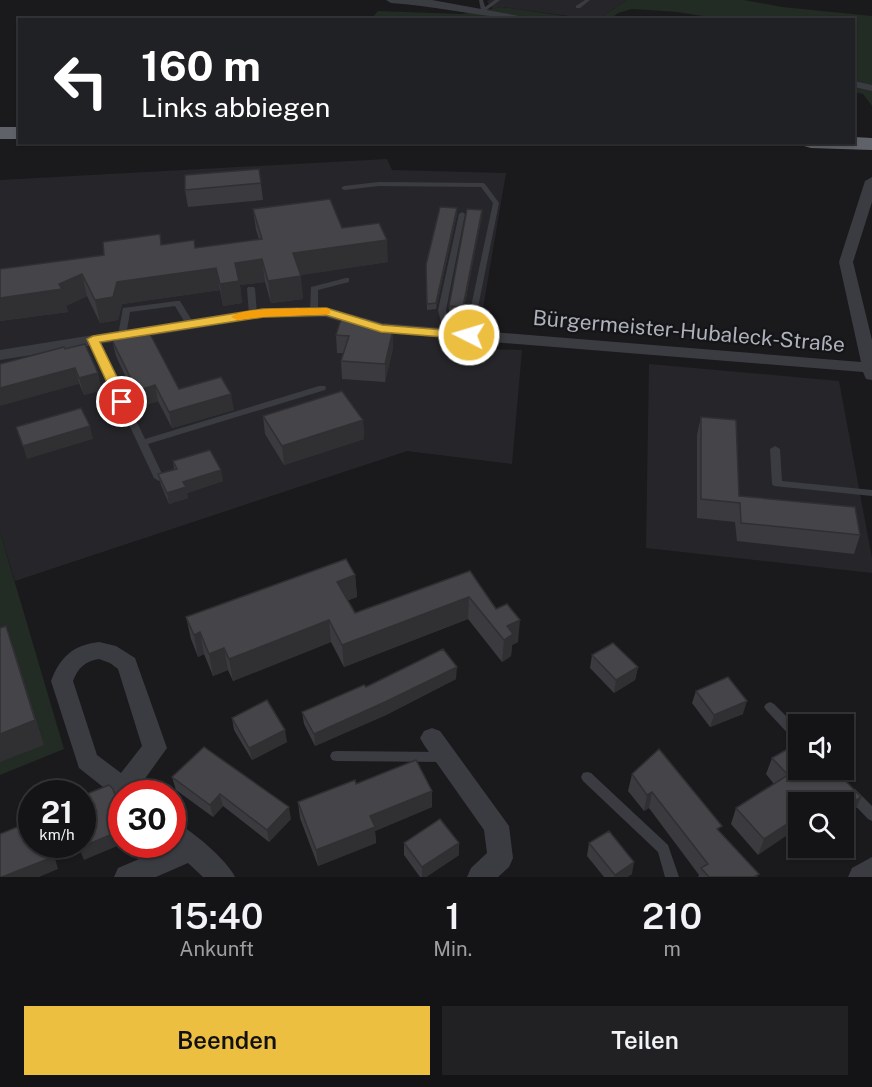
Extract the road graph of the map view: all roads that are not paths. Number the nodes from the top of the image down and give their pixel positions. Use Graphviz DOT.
graph roads {
  1 [pos="391,0"];
  2 [pos="498,0"];
  3 [pos="588,0"];
  4 [pos="482,5"];
  5 [pos="578,7"];
  6 [pos="529,18"];
  7 [pos="855,84"];
  8 [pos="872,88"];
  9 [pos="0,133"];
  10 [pos="18,133"];
  11 [pos="855,136"];
  12 [pos="872,136"];
  13 [pos="0,140"];
  14 [pos="18,140"];
  15 [pos="855,143"];
  16 [pos="872,144"];
  17 [pos="872,181"];
  18 [pos="344,188"];
  19 [pos="868,203"];
  20 [pos="462,214"];
  21 [pos="346,280"];
  22 [pos="251,289"];
  23 [pos="314,312"];
  24 [pos="253,314"];
  25 [pos="190,324"];
  26 [pos="448,334"];
  27 [pos="122,335"];
  28 [pos="469,335"];
  29 [pos="93,339"];
  30 [pos="0,355"];
  31 [pos="871,371"];
  32 [pos="322,388"];
  33 [pos="142,443"];
  34 [pos="775,449"];
  35 [pos="159,478"];
  36 [pos="872,493"];
  37 [pos="770,707"];
  38 [pos="788,726"];
  39 [pos="439,748"];
  40 [pos="336,756"];
  41 [pos="587,777"];
  42 [pos="844,785"];
  43 [pos="126,791"];
  44 [pos="872,815"];
  45 [pos="186,844"];
  46 [pos="192,849"];
  47 [pos="872,869"];
  48 [pos="127,877"];
  49 [pos="222,877"];
  50 [pos="480,877"];
  51 [pos="672,877"];
  52 [pos="861,877"];
  1 -- 4 [label="street"];
  2 -- 4 [label="lane"];
  3 -- 5 [label="lane"];
  4 -- 6 [label="street"];
  7 -- 8 [label="street"];
  9 -- 10 [label="highway"];
  11 -- 12 [label="highway"];
  13 -- 14 [label="highway"];
  15 -- 16 [label="highway"];
  17 -- 19 [label="street"];
  18 -- 28 [label="lane"];
  19 -- 31 [label="street"];
  20 -- 26 [label="lane"];
  21 -- 23 [label="lane"];
  22 -- 24 [label="lane"];
  23 -- 24 [label="street, Bürgermeister-Hubaleck-Straße"];
  23 -- 26 [label="street, Bürgermeister-Hubaleck-Straße"];
  24 -- 25 [label="street, Bürgermeister-Hubaleck-Straße"];
  25 -- 27 [label="street, Bürgermeister-Hubaleck-Straße"];
  25 -- 27 [label="lane"];
  26 -- 28 [label="street, Bürgermeister-Hubaleck-Straße"];
  27 -- 29 [label="street, Bürgermeister-Hubaleck-Straße"];
  28 -- 31 [label="street, Bürgermeister-Hubaleck-Straße"];
  29 -- 30 [label="street, Bürgermeister-Hubaleck-Straße"];
  29 -- 33 [label="lane"];
  32 -- 33 [label="lane"];
  33 -- 35 [label="lane"];
  34 -- 36 [label="lane"];
  37 -- 38 [label="lane"];
  39 -- 40 [label="lane"];
  39 -- 50 [label="street"];
  41 -- 51 [label="lane"];
  42 -- 44 [label="lane"];
  43 -- 43 [label="street"];
  45 -- 46 [label="street"];
  46 -- 48 [label="street"];
  46 -- 49 [label="street"];
  47 -- 52 [label="street"];
}
